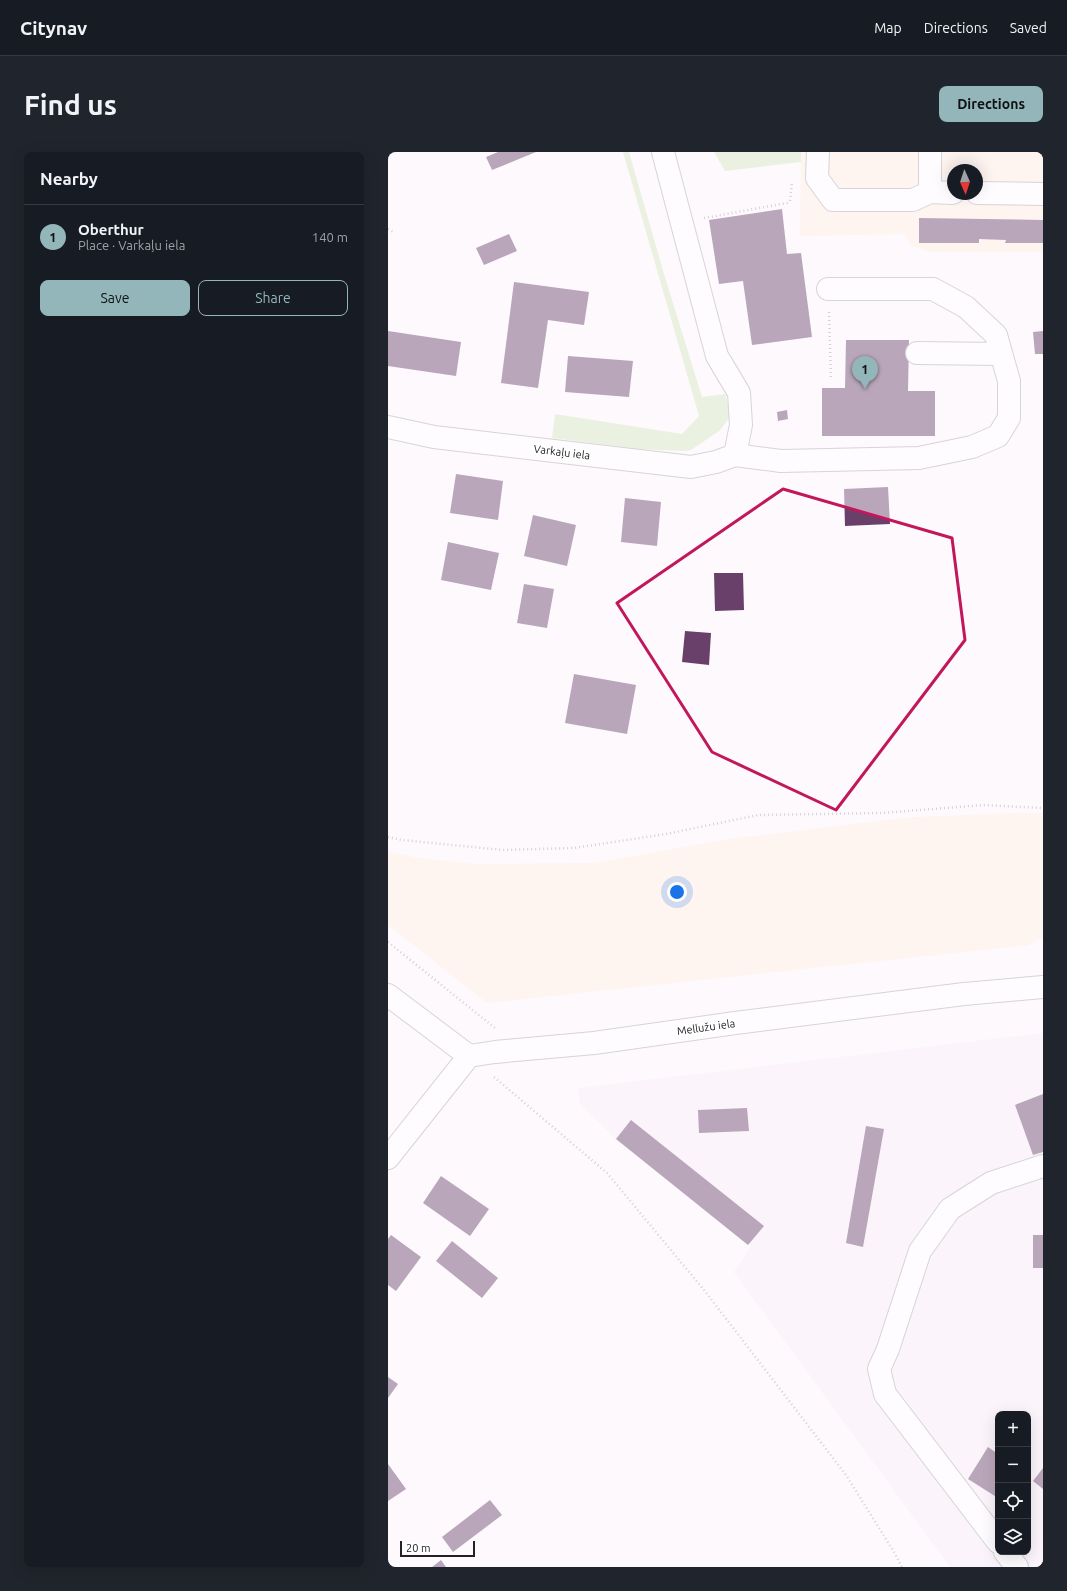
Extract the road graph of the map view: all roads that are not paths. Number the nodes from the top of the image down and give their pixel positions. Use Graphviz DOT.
graph roads {
  1 [pos="663,152"];
  2 [pos="818,152"];
  3 [pos="930,152"];
  4 [pos="930,192"];
  5 [pos="947,192"];
  6 [pos="983,193"];
  7 [pos="1043,194"];
  8 [pos="828,289"];
  9 [pos="917,353"];
  10 [pos="1001,354"];
  11 [pos="388,427"];
  12 [pos="735,455"];
  13 [pos="1043,987"];
  14 [pos="388,995"];
  15 [pos="469,1056"];
  16 [pos="388,1158"];
  17 [pos="1043,1166"];
  18 [pos="995,1538"];
  19 [pos="1007,1555"];
  20 [pos="1017,1567"];
  1 -- 12 [label="street"];
  2 -- 4 [label="street"];
  3 -- 4 [label="street"];
  4 -- 5 [label="street"];
  6 -- 7 [label="street"];
  8 -- 10 [label="street"];
  9 -- 10 [label="street"];
  10 -- 12 [label="street"];
  11 -- 12 [label="street, Varkaļu iela"];
  13 -- 15 [label="street, Mellužu iela"];
  14 -- 15 [label="street"];
  15 -- 16 [label="street"];
  17 -- 18 [label="street"];
  19 -- 20 [label="street"];
}
